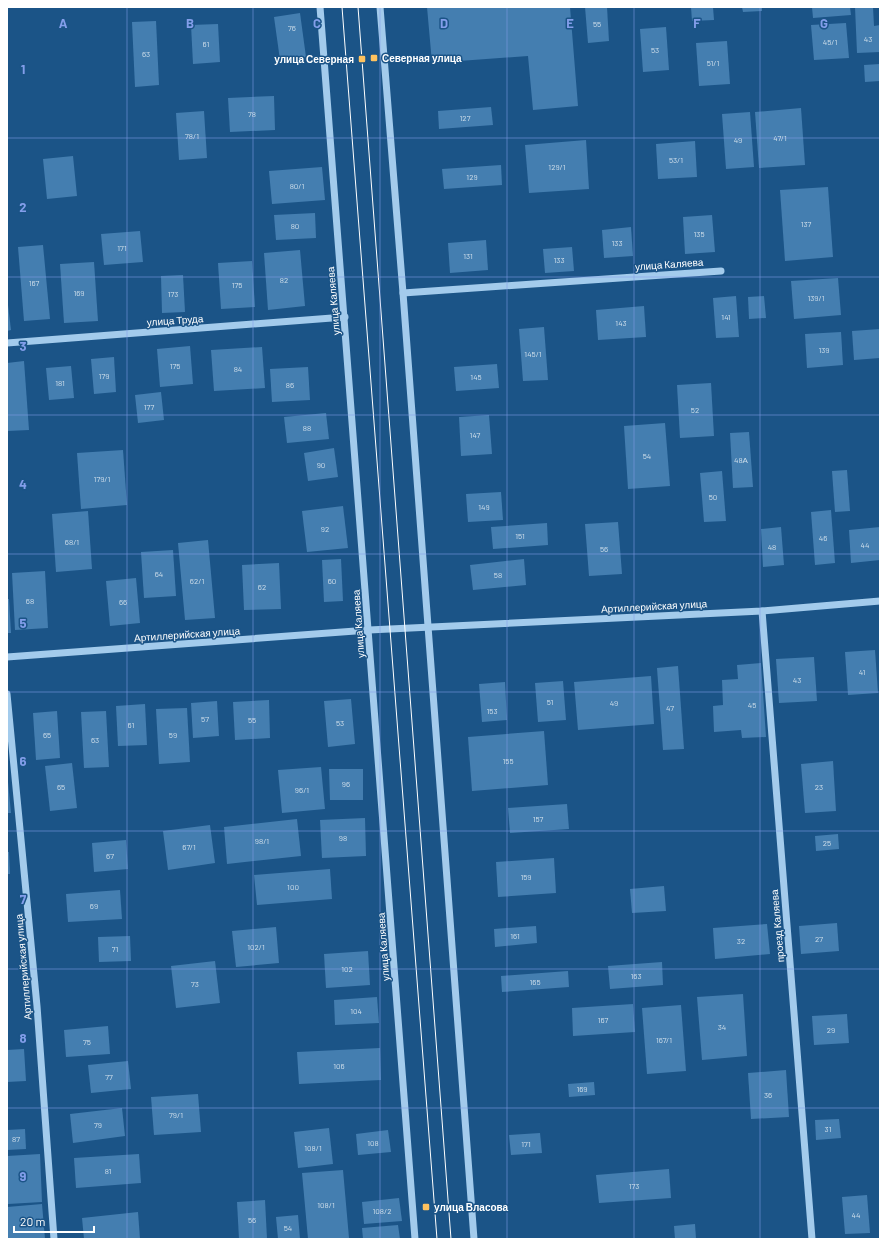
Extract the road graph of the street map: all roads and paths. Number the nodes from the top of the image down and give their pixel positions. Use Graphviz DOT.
graph roads {
  1 [pos="320,7"];
  2 [pos="380,7"];
  3 [pos="721,270"];
  4 [pos="403,293"];
  5 [pos="345,317"];
  6 [pos="7,343"];
  7 [pos="880,601"];
  8 [pos="762,611"];
  9 [pos="428,627"];
  10 [pos="369,630"];
  11 [pos="7,657"];
  12 [pos="7,694"];
  13 [pos="54,1239"];
  14 [pos="415,1239"];
  15 [pos="474,1239"];
  16 [pos="812,1239"];
  1 -- 5 [label="street, улица Каляева"];
  2 -- 4 [label="street"];
  3 -- 4 [label="street, улица Каляева"];
  4 -- 9 [label="street"];
  5 -- 6 [label="street, улица Труда"];
  5 -- 10 [label="street, улица Каляева"];
  7 -- 8 [label="street, Артиллерийская улица"];
  8 -- 9 [label="street, Артиллерийская улица"];
  8 -- 16 [label="street, проезд Каляева"];
  9 -- 10 [label="street, Артиллерийская улица"];
  9 -- 15 [label="street"];
  10 -- 11 [label="street, Артиллерийская улица"];
  10 -- 14 [label="street, улица Каляева"];
  12 -- 13 [label="street, Артиллерийская улица"];
}
